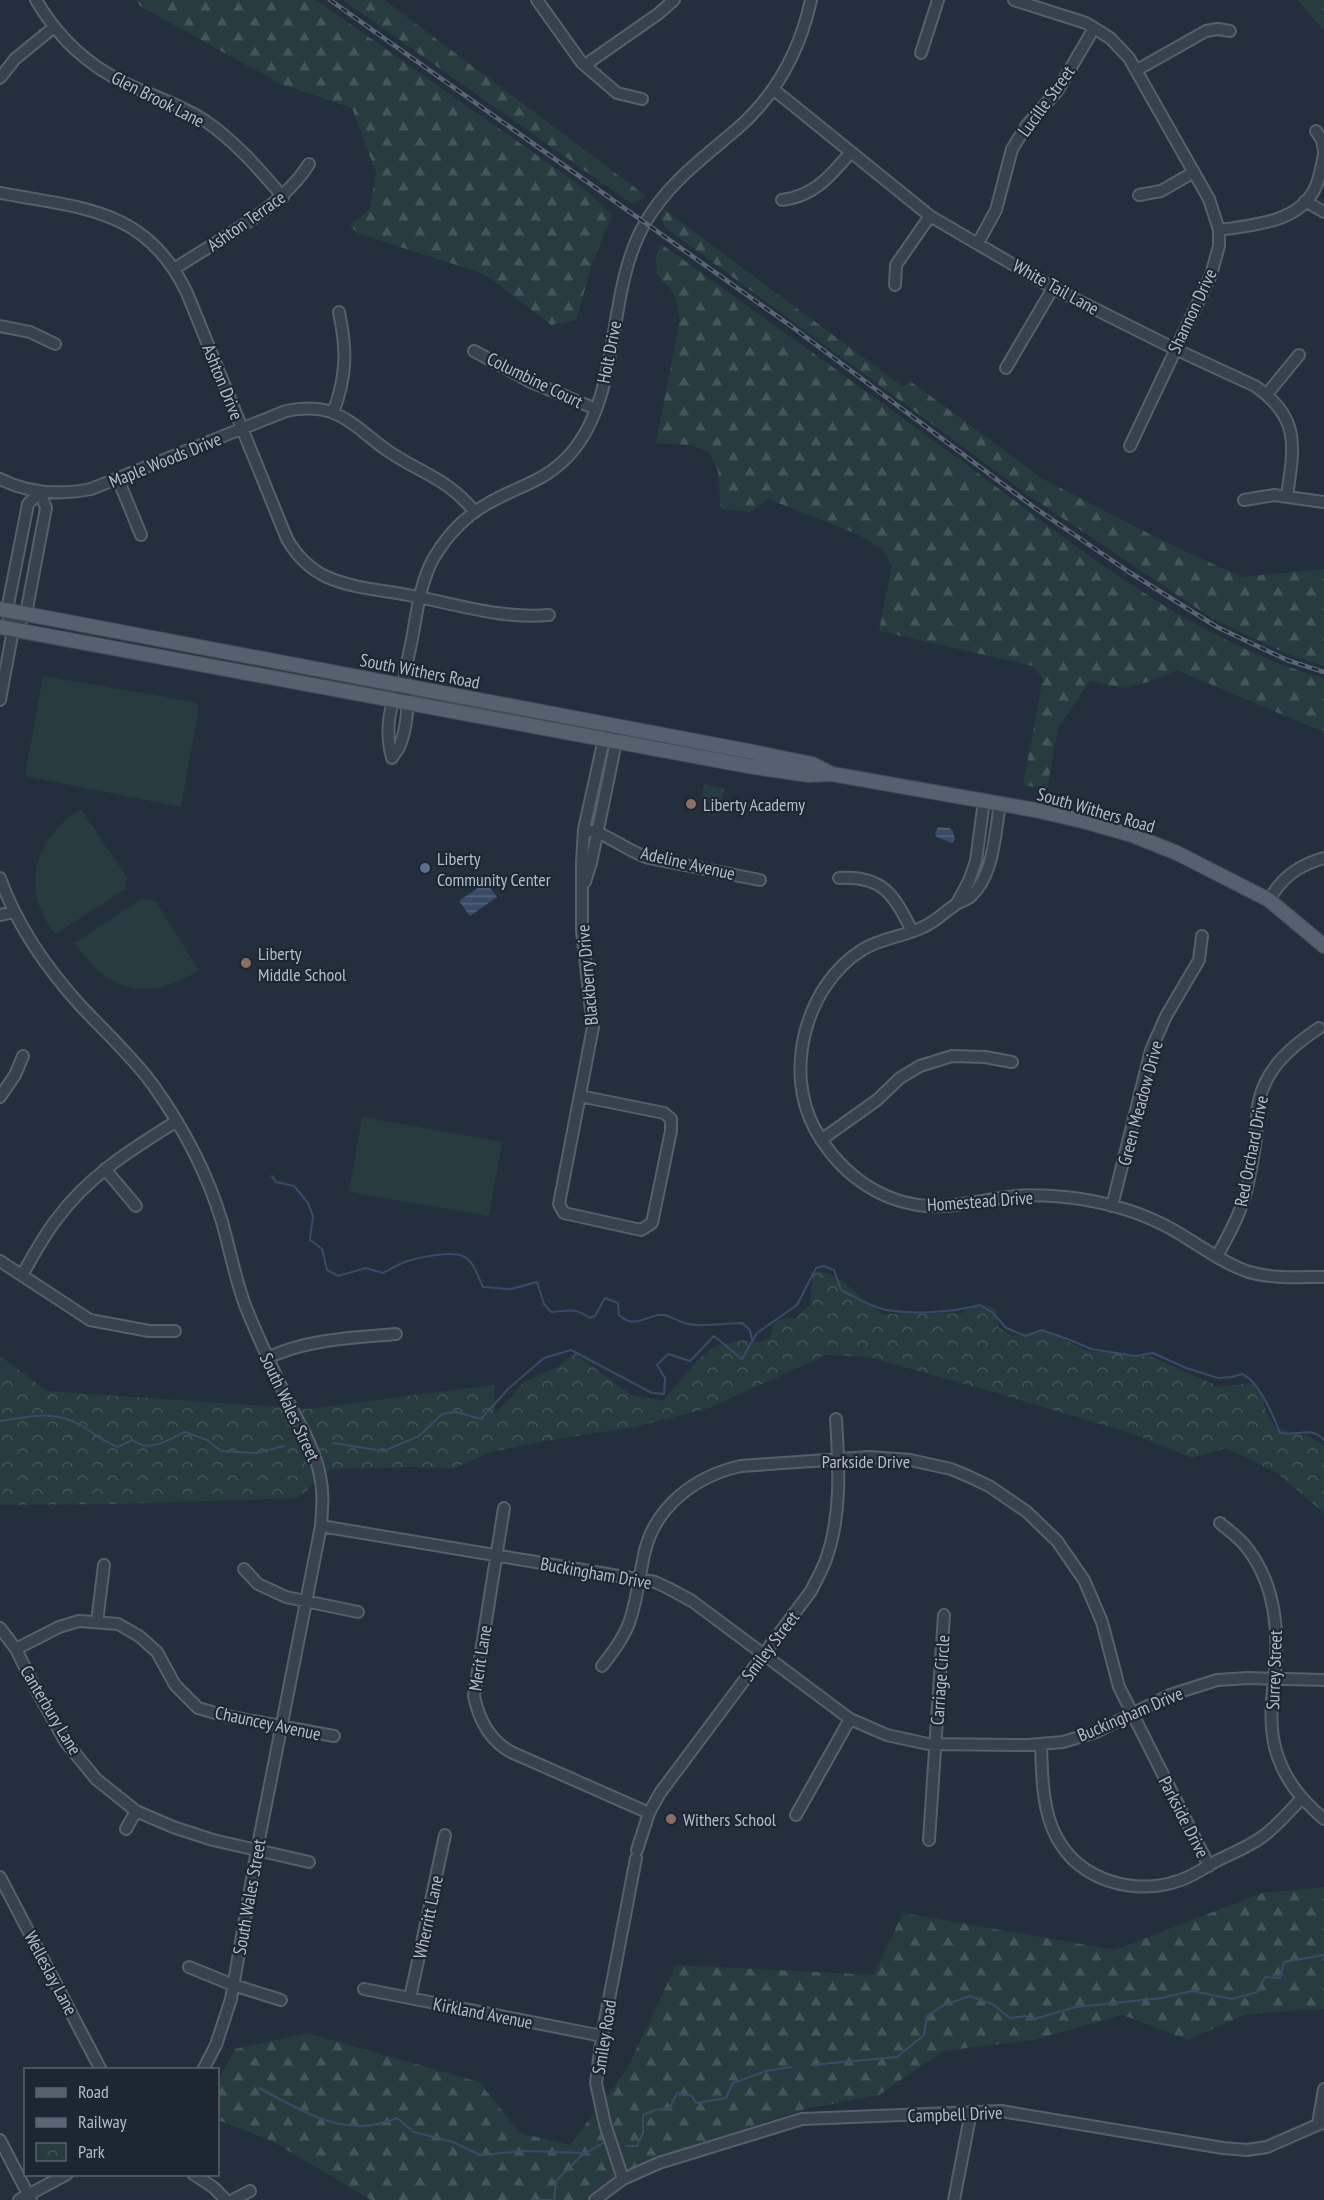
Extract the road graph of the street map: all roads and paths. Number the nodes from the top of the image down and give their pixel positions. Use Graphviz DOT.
graph roads {
  1 [pos="36,0"];
  2 [pos="537,0"];
  3 [pos="674,0"];
  4 [pos="811,0"];
  5 [pos="938,0"];
  6 [pos="1014,0"];
  7 [pos="54,27"];
  8 [pos="1094,28"];
  9 [pos="1230,31"];
  10 [pos="921,52"];
  11 [pos="585,65"];
  12 [pos="1137,70"];
  13 [pos="0,78"];
  14 [pos="773,89"];
  15 [pos="642,99"];
  16 [pos="1316,131"];
  17 [pos="851,152"];
  18 [pos="1324,153"];
  19 [pos="309,164"];
  20 [pos="1194,172"];
  21 [pos="0,193"];
  22 [pos="1139,195"];
  23 [pos="283,197"];
  24 [pos="782,200"];
  25 [pos="1305,201"];
  26 [pos="1324,212"];
  27 [pos="930,216"];
  28 [pos="1219,230"];
  29 [pos="978,243"];
  30 [pos="174,269"];
  31 [pos="895,285"];
  32 [pos="1053,288"];
  33 [pos="339,312"];
  34 [pos="0,326"];
  35 [pos="55,344"];
  36 [pos="1174,349"];
  37 [pos="474,351"];
  38 [pos="1299,356"];
  39 [pos="1006,368"];
  40 [pos="1267,394"];
  41 [pos="596,409"];
  42 [pos="333,413"];
  43 [pos="242,429"];
  44 [pos="1130,446"];
  45 [pos="0,479"];
  46 [pos="118,479"];
  47 [pos="40,492"];
  48 [pos="1287,496"];
  49 [pos="1244,500"];
  50 [pos="1324,502"];
  51 [pos="475,512"];
  52 [pos="141,535"];
  53 [pos="420,597"];
  54 [pos="3,610"];
  55 [pos="26,614"];
  56 [pos="549,615"];
  57 [pos="7,628"];
  58 [pos="403,687"];
  59 [pos="0,697"];
  60 [pos="400,702"];
  61 [pos="612,735"];
  62 [pos="984,801"];
  63 [pos="1000,804"];
  64 [pos="584,829"];
  65 [pos="598,831"];
  66 [pos="1324,858"];
  67 [pos="0,878"];
  68 [pos="839,878"];
  69 [pos="760,880"];
  70 [pos="583,888"];
  71 [pos="1269,900"];
  72 [pos="957,903"];
  73 [pos="14,912"];
  74 [pos="0,915"];
  75 [pos="912,931"];
  76 [pos="1202,936"];
  77 [pos="1324,946"];
  78 [pos="1319,1028"];
  79 [pos="23,1056"];
  80 [pos="1012,1062"];
  81 [pos="580,1096"];
  82 [pos="0,1097"];
  83 [pos="177,1121"];
  84 [pos="821,1140"];
  85 [pos="105,1169"];
  86 [pos="136,1206"];
  87 [pos="1112,1206"];
  88 [pos="1217,1256"];
  89 [pos="0,1261"];
  90 [pos="22,1275"];
  91 [pos="1324,1277"];
  92 [pos="175,1331"];
  93 [pos="396,1334"];
  94 [pos="267,1358"];
  95 [pos="836,1419"];
  96 [pos="839,1459"];
  97 [pos="504,1508"];
  98 [pos="1220,1523"];
  99 [pos="321,1526"];
  100 [pos="497,1556"];
  101 [pos="104,1565"];
  102 [pos="244,1569"];
  103 [pos="639,1579"];
  104 [pos="306,1601"];
  105 [pos="358,1611"];
  106 [pos="944,1616"];
  107 [pos="97,1622"];
  108 [pos="0,1628"];
  109 [pos="16,1649"];
  110 [pos="764,1656"];
  111 [pos="602,1666"];
  112 [pos="1275,1679"];
  113 [pos="1324,1680"];
  114 [pos="1133,1714"];
  115 [pos="850,1719"];
  116 [pos="281,1726"];
  117 [pos="334,1736"];
  118 [pos="935,1744"];
  119 [pos="1041,1744"];
  120 [pos="1301,1799"];
  121 [pos="136,1811"];
  122 [pos="649,1813"];
  123 [pos="796,1815"];
  124 [pos="1324,1819"];
  125 [pos="126,1829"];
  126 [pos="445,1835"];
  127 [pos="929,1840"];
  128 [pos="257,1850"];
  129 [pos="637,1854"];
  130 [pos="309,1862"];
  131 [pos="1209,1866"];
  132 [pos="0,1877"];
  133 [pos="189,1966"];
  134 [pos="233,1985"];
  135 [pos="364,1989"];
  136 [pos="410,1998"];
  137 [pos="281,2000"];
  138 [pos="602,2036"];
  139 [pos="100,2068"];
  140 [pos="204,2068"];
  141 [pos="1324,2089"];
  142 [pos="971,2112"];
  143 [pos="1321,2123"];
  144 [pos="0,2140"];
  145 [pos="65,2176"];
  146 [pos="195,2176"];
  147 [pos="623,2179"];
  148 [pos="250,2191"];
  149 [pos="26,2198"];
  150 [pos="226,2200"];
  151 [pos="233,2200"];
  152 [pos="595,2200"];
  153 [pos="954,2200"];
  1 -- 7 [label="street, Glen Brook Lane"];
  2 -- 11 [label="street"];
  3 -- 11 [label="street"];
  4 -- 14 [label="street, Holt Drive"];
  5 -- 10 [label="street"];
  6 -- 8 [label="street, Shannon Drive"];
  7 -- 13 [label="street"];
  7 -- 23 [label="street, Glen Brook Lane"];
  8 -- 12 [label="street, Shannon Drive"];
  8 -- 29 [label="street, Lucille Street"];
  9 -- 12 [label="street"];
  11 -- 15 [label="street"];
  12 -- 20 [label="street, Shannon Drive"];
  14 -- 17 [label="street, White Tail Lane"];
  14 -- 41 [label="street, Holt Drive"];
  16 -- 18 [label="street"];
  17 -- 24 [label="street"];
  17 -- 27 [label="street, White Tail Lane"];
  18 -- 25 [label="street"];
  19 -- 23 [label="street, Ashton Terrace"];
  20 -- 22 [label="street"];
  20 -- 28 [label="street, Shannon Drive"];
  21 -- 30 [label="street, Ashton Drive"];
  23 -- 30 [label="street, Ashton Terrace"];
  25 -- 26 [label="street"];
  25 -- 28 [label="street"];
  27 -- 29 [label="street, White Tail Lane"];
  27 -- 31 [label="street"];
  28 -- 36 [label="street, Shannon Drive"];
  29 -- 32 [label="street, White Tail Lane"];
  30 -- 43 [label="street, Ashton Drive"];
  32 -- 36 [label="street, White Tail Lane"];
  32 -- 39 [label="street"];
  33 -- 42 [label="street"];
  34 -- 35 [label="street"];
  36 -- 40 [label="street, White Tail Lane"];
  36 -- 44 [label="street, Shannon Drive"];
  37 -- 41 [label="street, Columbine Court"];
  38 -- 40 [label="street"];
  40 -- 48 [label="street, White Tail Lane"];
  41 -- 51 [label="street, Holt Drive"];
  42 -- 43 [label="street, Maple Woods Drive"];
  42 -- 51 [label="street, Maple Woods Drive"];
  43 -- 46 [label="street, Maple Woods Drive"];
  43 -- 53 [label="street, Ashton Drive"];
  45 -- 47 [label="street, Maple Woods Drive"];
  46 -- 47 [label="street, Maple Woods Drive"];
  46 -- 52 [label="street"];
  47 -- 54 [label="street"];
  47 -- 55 [label="street"];
  48 -- 49 [label="street"];
  48 -- 50 [label="street"];
  51 -- 53 [label="street, Holt Drive"];
  53 -- 56 [label="street, Ashton Drive"];
  53 -- 58 [label="street, Holt Drive"];
  54 -- 55 [label="main road, South Withers Road"];
  54 -- 57 [label="street"];
  55 -- 57 [label="street"];
  55 -- 58 [label="main road, South Withers Road"];
  57 -- 59 [label="street"];
  57 -- 60 [label="main road, South Withers Road"];
  58 -- 60 [label="street, Holt Drive"];
  58 -- 61 [label="main road, South Withers Road"];
  60 -- 61 [label="main road, South Withers Road"];
  61 -- 62 [label="main road, South Withers Road"];
  61 -- 64 [label="street, Blackberry Drive"];
  61 -- 65 [label="street, Blackberry Drive"];
  62 -- 63 [label="main road, South Withers Road"];
  62 -- 72 [label="street, Homestead Drive"];
  63 -- 71 [label="main road, South Withers Road"];
  63 -- 72 [label="street, Homestead Drive"];
  64 -- 65 [label="street, Adeline Avenue"];
  64 -- 70 [label="street, Blackberry Drive"];
  65 -- 69 [label="street, Adeline Avenue"];
  65 -- 70 [label="street, Blackberry Drive"];
  66 -- 71 [label="street"];
  67 -- 73 [label="street, South Wales Street"];
  68 -- 75 [label="street"];
  70 -- 81 [label="street, Blackberry Drive"];
  71 -- 77 [label="main road, South Withers Road"];
  72 -- 75 [label="street, Homestead Drive"];
  73 -- 74 [label="street"];
  73 -- 83 [label="street, South Wales Street"];
  75 -- 84 [label="street, Homestead Drive"];
  76 -- 87 [label="street, Green Meadow Drive"];
  78 -- 88 [label="street, Red Orchard Drive"];
  79 -- 82 [label="street"];
  80 -- 84 [label="street"];
  81 -- 81 [label="street, Blackberry Drive"];
  83 -- 85 [label="street"];
  83 -- 94 [label="street, South Wales Street"];
  84 -- 87 [label="street, Homestead Drive"];
  85 -- 86 [label="street"];
  85 -- 90 [label="street"];
  87 -- 88 [label="street, Homestead Drive"];
  88 -- 91 [label="street, Homestead Drive"];
  89 -- 90 [label="street"];
  90 -- 92 [label="street"];
  93 -- 94 [label="street"];
  94 -- 99 [label="street, South Wales Street"];
  95 -- 96 [label="street, Smiley Street"];
  96 -- 103 [label="street, Parkside Drive"];
  96 -- 110 [label="street, Smiley Street"];
  96 -- 114 [label="street, Parkside Drive"];
  97 -- 100 [label="street, Merit Lane"];
  98 -- 112 [label="street, Surrey Street"];
  99 -- 100 [label="street, Buckingham Drive"];
  99 -- 104 [label="street, South Wales Street"];
  100 -- 103 [label="street, Buckingham Drive"];
  100 -- 122 [label="street, Merit Lane"];
  101 -- 107 [label="street"];
  102 -- 104 [label="street"];
  103 -- 110 [label="street, Buckingham Drive"];
  103 -- 111 [label="street, Parkside Drive"];
  104 -- 105 [label="street"];
  104 -- 116 [label="street, South Wales Street"];
  106 -- 118 [label="street, Carriage Circle"];
  107 -- 109 [label="street, Chauncey Avenue"];
  107 -- 116 [label="street, Chauncey Avenue"];
  108 -- 109 [label="street, Canterbury Lane"];
  109 -- 121 [label="street, Canterbury Lane"];
  110 -- 115 [label="street, Buckingham Drive"];
  110 -- 122 [label="street, Smiley Street"];
  112 -- 113 [label="street, Buckingham Drive"];
  112 -- 114 [label="street, Buckingham Drive"];
  112 -- 120 [label="street, Surrey Street"];
  114 -- 119 [label="street, Buckingham Drive"];
  114 -- 131 [label="street, Parkside Drive"];
  115 -- 118 [label="street, Buckingham Drive"];
  115 -- 123 [label="street"];
  116 -- 117 [label="street, Chauncey Avenue"];
  116 -- 128 [label="street, South Wales Street"];
  118 -- 119 [label="street, Buckingham Drive"];
  118 -- 127 [label="street"];
  119 -- 131 [label="street"];
  120 -- 124 [label="street, Surrey Street"];
  120 -- 131 [label="street"];
  121 -- 125 [label="street"];
  121 -- 128 [label="street, Canterbury Lane"];
  122 -- 129 [label="street, Smiley Street"];
  126 -- 136 [label="street, Wherritt Lane"];
  128 -- 130 [label="street, Canterbury Lane"];
  128 -- 134 [label="street, South Wales Street"];
  129 -- 138 [label="street, Smiley Road"];
  132 -- 139 [label="street, Welleslay Lane"];
  133 -- 134 [label="street"];
  134 -- 137 [label="street"];
  134 -- 140 [label="street, South Wales Street"];
  135 -- 136 [label="street, Kirkland Avenue"];
  136 -- 138 [label="street, Kirkland Avenue"];
  138 -- 147 [label="street, Smiley Road"];
  141 -- 143 [label="street"];
  142 -- 143 [label="street, Campbell Drive"];
  142 -- 147 [label="street, Campbell Drive"];
  142 -- 153 [label="street"];
  144 -- 149 [label="street"];
  145 -- 149 [label="street"];
  146 -- 150 [label="street"];
  147 -- 152 [label="street"];
  148 -- 151 [label="street"];
}
